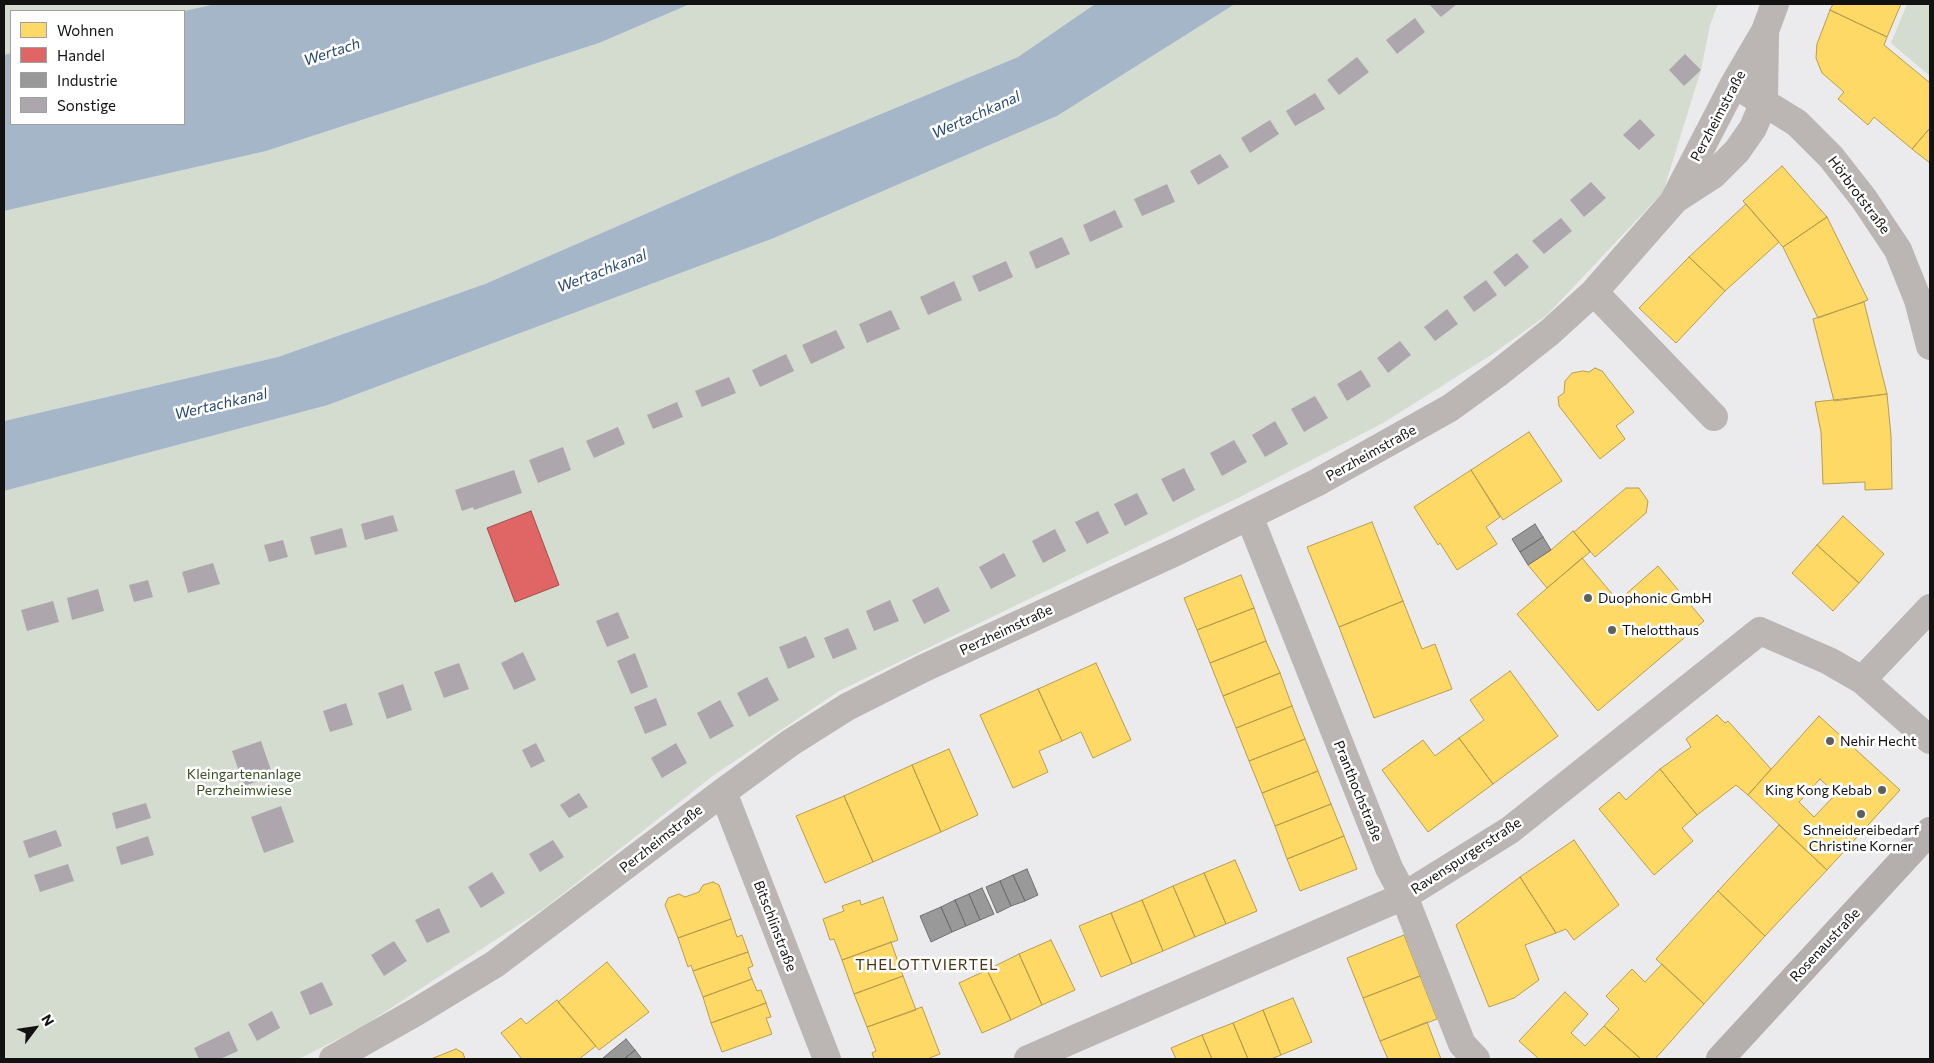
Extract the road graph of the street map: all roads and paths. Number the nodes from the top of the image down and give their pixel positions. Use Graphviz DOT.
graph roads {
  1 [pos="1775,4"];
  2 [pos="1765,31"];
  3 [pos="1734,84"];
  4 [pos="1764,102"];
  5 [pos="1673,202"];
  6 [pos="1594,292"];
  7 [pos="1924,298"];
  8 [pos="1930,346"];
  9 [pos="1714,417"];
  10 [pos="1249,516"];
  11 [pos="1930,608"];
  12 [pos="1862,680"];
  13 [pos="1930,740"];
  14 [pos="723,792"];
  15 [pos="1930,831"];
  16 [pos="1404,896"];
  17 [pos="365,1051"];
  18 [pos="1466,1056"];
  19 [pos="333,1059"];
  20 [pos="827,1059"];
  21 [pos="1028,1059"];
  22 [pos="1720,1059"];
  1 -- 2 [label="street, Perzheimstraße"];
  2 -- 3 [label="street, Perzheimstraße"];
  2 -- 4 [label="street, Perzheimstraße"];
  3 -- 4 [label="street, Hörbrotstraße"];
  3 -- 5 [label="street, Perzheimstraße"];
  4 -- 5 [label="street, Perzheimstraße"];
  4 -- 7 [label="street, Hörbrotstraße"];
  5 -- 6 [label="street, Perzheimstraße"];
  6 -- 9 [label="street"];
  6 -- 10 [label="street, Perzheimstraße"];
  7 -- 8 [label="street, Hörbrotstraße"];
  10 -- 14 [label="street, Perzheimstraße"];
  10 -- 16 [label="street, Pranthochstraße"];
  11 -- 12 [label="street"];
  12 -- 13 [label="street, Ravenspurgerstraße"];
  12 -- 16 [label="street, Ravenspurgerstraße"];
  14 -- 17 [label="street, Perzheimstraße"];
  14 -- 20 [label="street, Bitschlinstraße"];
  15 -- 22 [label="main road, Rosenaustraße"];
  16 -- 18 [label="street, Pranthochstraße"];
  16 -- 21 [label="street, Ravenspurgerstraße"];
  17 -- 19 [label="street, Perzheimstraße"];
}
